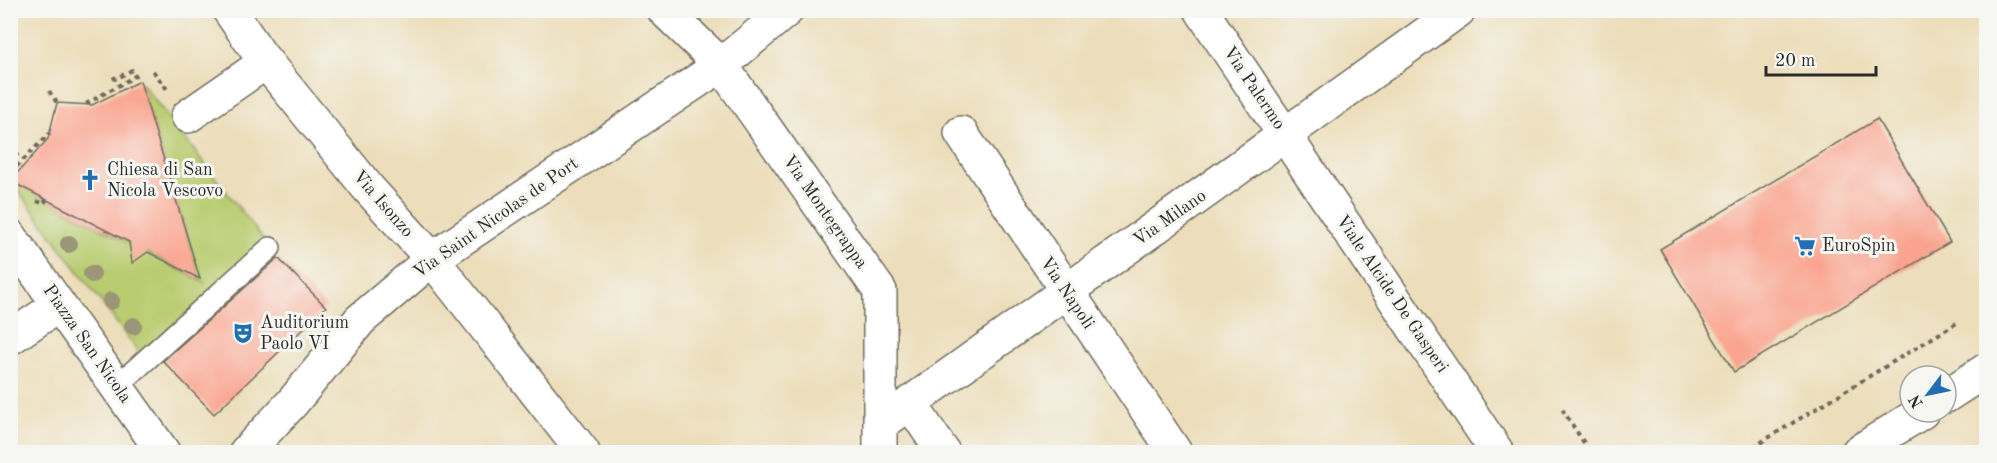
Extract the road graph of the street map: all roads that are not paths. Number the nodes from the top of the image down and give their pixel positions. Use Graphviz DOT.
graph roads {
  1 [pos="229,10"];
  2 [pos="664,10"];
  3 [pos="787,10"];
  4 [pos="1201,10"];
  5 [pos="1459,10"];
  6 [pos="266,62"];
  7 [pos="722,65"];
  8 [pos="188,116"];
  9 [pos="961,133"];
  10 [pos="1286,136"];
  11 [pos="10,236"];
  12 [pos="270,248"];
  13 [pos="432,259"];
  14 [pos="1066,291"];
  15 [pos="59,305"];
  16 [pos="10,338"];
  17 [pos="1986,370"];
  18 [pos="116,387"];
  19 [pos="1958,388"];
  20 [pos="910,403"];
  21 [pos="1903,424"];
  22 [pos="880,438"];
  23 [pos="163,453"];
  24 [pos="246,453"];
  25 [pos="583,453"];
  26 [pos="943,453"];
  27 [pos="1175,453"];
  28 [pos="1497,453"];
  29 [pos="1858,453"];
  1 -- 6 [label="street, Via Isonzo"];
  2 -- 7 [label="street, Via Montegrappa"];
  3 -- 7 [label="street, Via Saint Nicolas de Port"];
  4 -- 10 [label="street, Via Palermo"];
  5 -- 10 [label="street, Via Milano"];
  6 -- 8 [label="street"];
  6 -- 13 [label="street, Via Isonzo"];
  7 -- 13 [label="street, Via Saint Nicolas de Port"];
  7 -- 22 [label="street, Via Montegrappa"];
  9 -- 14 [label="street, Via Napoli"];
  10 -- 14 [label="street, Via Milano"];
  10 -- 28 [label="street, Viale Alcide De Gasperi"];
  11 -- 15 [label="street, Piazza San Nicola"];
  12 -- 18 [label="lane"];
  13 -- 24 [label="street, Via Saint Nicolas de Port"];
  13 -- 25 [label="street, Via Isonzo"];
  14 -- 20 [label="street, Via Milano"];
  14 -- 27 [label="street, Via Napoli"];
  15 -- 16 [label="street"];
  15 -- 18 [label="street, Piazza San Nicola"];
  17 -- 19 [label="street"];
  18 -- 23 [label="street, Piazza San Nicola"];
  20 -- 22 [label="street, Via Milano"];
  20 -- 26 [label="street"];
  21 -- 29 [label="street"];
}
